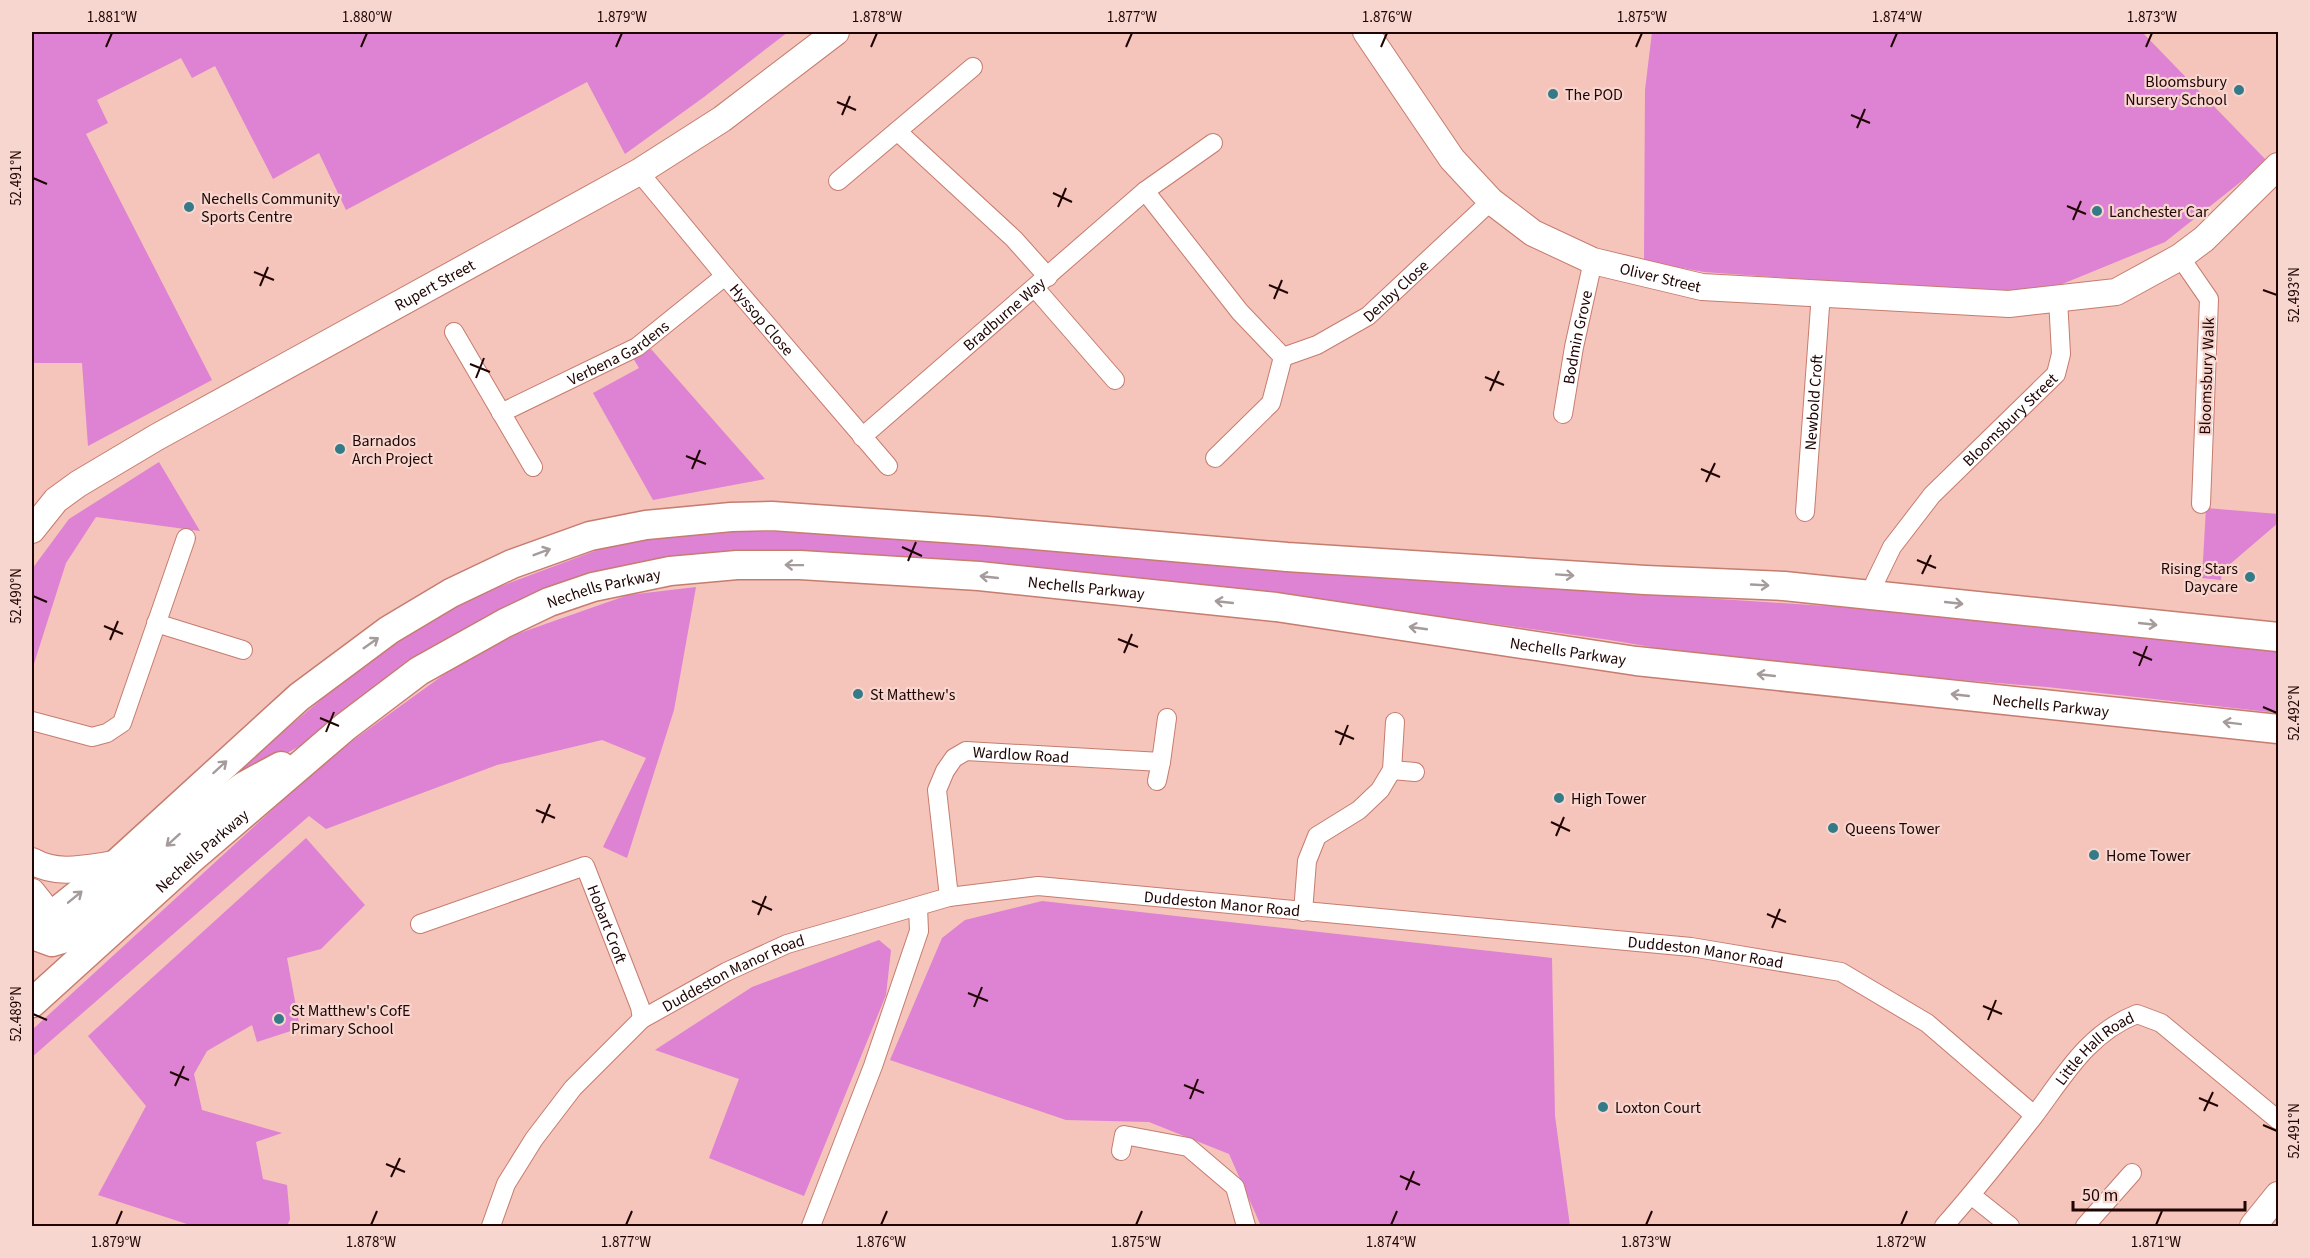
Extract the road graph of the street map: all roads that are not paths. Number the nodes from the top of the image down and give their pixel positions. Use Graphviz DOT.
graph roads {
  1 [pos="836,32"];
  2 [pos="1366,32"];
  3 [pos="973,67"];
  4 [pos="897,131"];
  5 [pos="1213,143"];
  6 [pos="2278,166"];
  7 [pos="639,172"];
  8 [pos="838,182"];
  9 [pos="1146,191"];
  10 [pos="1491,201"];
  11 [pos="2180,257"];
  12 [pos="1593,261"];
  13 [pos="725,276"];
  14 [pos="1041,283"];
  15 [pos="1821,293"];
  16 [pos="2058,299"];
  17 [pos="454,332"];
  18 [pos="1283,357"];
  19 [pos="1115,380"];
  20 [pos="501,413"];
  21 [pos="1563,414"];
  22 [pos="862,437"];
  23 [pos="1215,458"];
  24 [pos="888,466"];
  25 [pos="533,467"];
  26 [pos="2201,504"];
  27 [pos="1805,512"];
  28 [pos="32,530"];
  29 [pos="186,538"];
  30 [pos="1875,594"];
  31 [pos="156,623"];
  32 [pos="2278,637"];
  33 [pos="243,650"];
  34 [pos="1167,718"];
  35 [pos="32,721"];
  36 [pos="1395,722"];
  37 [pos="2278,729"];
  38 [pos="1161,762"];
  39 [pos="1392,770"];
  40 [pos="1416,772"];
  41 [pos="1157,781"];
  42 [pos="32,861"];
  43 [pos="116,864"];
  44 [pos="32,892"];
  45 [pos="950,897"];
  46 [pos="918,907"];
  47 [pos="1303,912"];
  48 [pos="420,924"];
  49 [pos="50,935"];
  50 [pos="32,1003"];
  51 [pos="642,1019"];
  52 [pos="2034,1115"];
  53 [pos="2278,1120"];
  54 [pos="1124,1136"];
  55 [pos="2132,1173"];
  56 [pos="1971,1195"];
  57 [pos="2278,1195"];
  58 [pos="491,1227"];
  59 [pos="811,1227"];
  60 [pos="1246,1227"];
  61 [pos="1944,1227"];
  62 [pos="2010,1227"];
  63 [pos="2085,1227"];
  64 [pos="2253,1227"];
  1 -- 7 [label="street, Rupert Street"];
  2 -- 10 [label="street, Oliver Street"];
  3 -- 4 [label="street"];
  4 -- 8 [label="street"];
  4 -- 14 [label="street"];
  5 -- 9 [label="street, Bradburne Way"];
  6 -- 11 [label="street"];
  7 -- 13 [label="street, Hyssop Close"];
  7 -- 28 [label="street, Rupert Street"];
  9 -- 14 [label="street, Bradburne Way"];
  9 -- 18 [label="street"];
  10 -- 12 [label="street, Oliver Street"];
  10 -- 18 [label="street, Denby Close"];
  11 -- 16 [label="street"];
  11 -- 26 [label="street, Bloomsbury Walk"];
  12 -- 15 [label="street, Oliver Street"];
  12 -- 21 [label="street, Bodmin Grove"];
  13 -- 20 [label="street, Verbena Gardens"];
  13 -- 22 [label="street, Hyssop Close"];
  14 -- 19 [label="street"];
  14 -- 22 [label="street, Bradburne Way"];
  15 -- 16 [label="street, Oliver Street"];
  15 -- 27 [label="street, Newbold Croft"];
  16 -- 30 [label="street, Bloomsbury Street"];
  17 -- 20 [label="street"];
  18 -- 23 [label="street"];
  20 -- 25 [label="street"];
  22 -- 24 [label="street, Hyssop Close"];
  29 -- 31 [label="street"];
  30 -- 32 [label="main road, one-way"];
  43 -- 30 [label="main road, one-way"];
  31 -- 33 [label="street"];
  31 -- 35 [label="street"];
  34 -- 38 [label="street"];
  36 -- 39 [label="street"];
  37 -- 49 [label="main road, Nechells Parkway, one-way"];
  38 -- 41 [label="street"];
  38 -- 45 [label="street, Wardlow Road"];
  39 -- 40 [label="street"];
  39 -- 47 [label="street"];
  42 -- 43 [label="street"];
  49 -- 43 [label="main road, one-way"];
  44 -- 49 [label="street"];
  45 -- 46 [label="street, Duddeston Manor Road"];
  45 -- 47 [label="street, Duddeston Manor Road"];
  46 -- 51 [label="street, Duddeston Manor Road"];
  46 -- 59 [label="street"];
  47 -- 52 [label="street, Duddeston Manor Road"];
  48 -- 51 [label="street, Hobart Croft"];
  49 -- 50 [label="main road"];
  51 -- 58 [label="street, Duddeston Manor Road"];
  52 -- 53 [label="street, Little Hall Road"];
  52 -- 56 [label="street, Little Hall Road"];
  54 -- 60 [label="street"];
  55 -- 63 [label="street"];
  56 -- 61 [label="street, Little Hall Road"];
  56 -- 62 [label="street"];
  57 -- 64 [label="street"];
}
